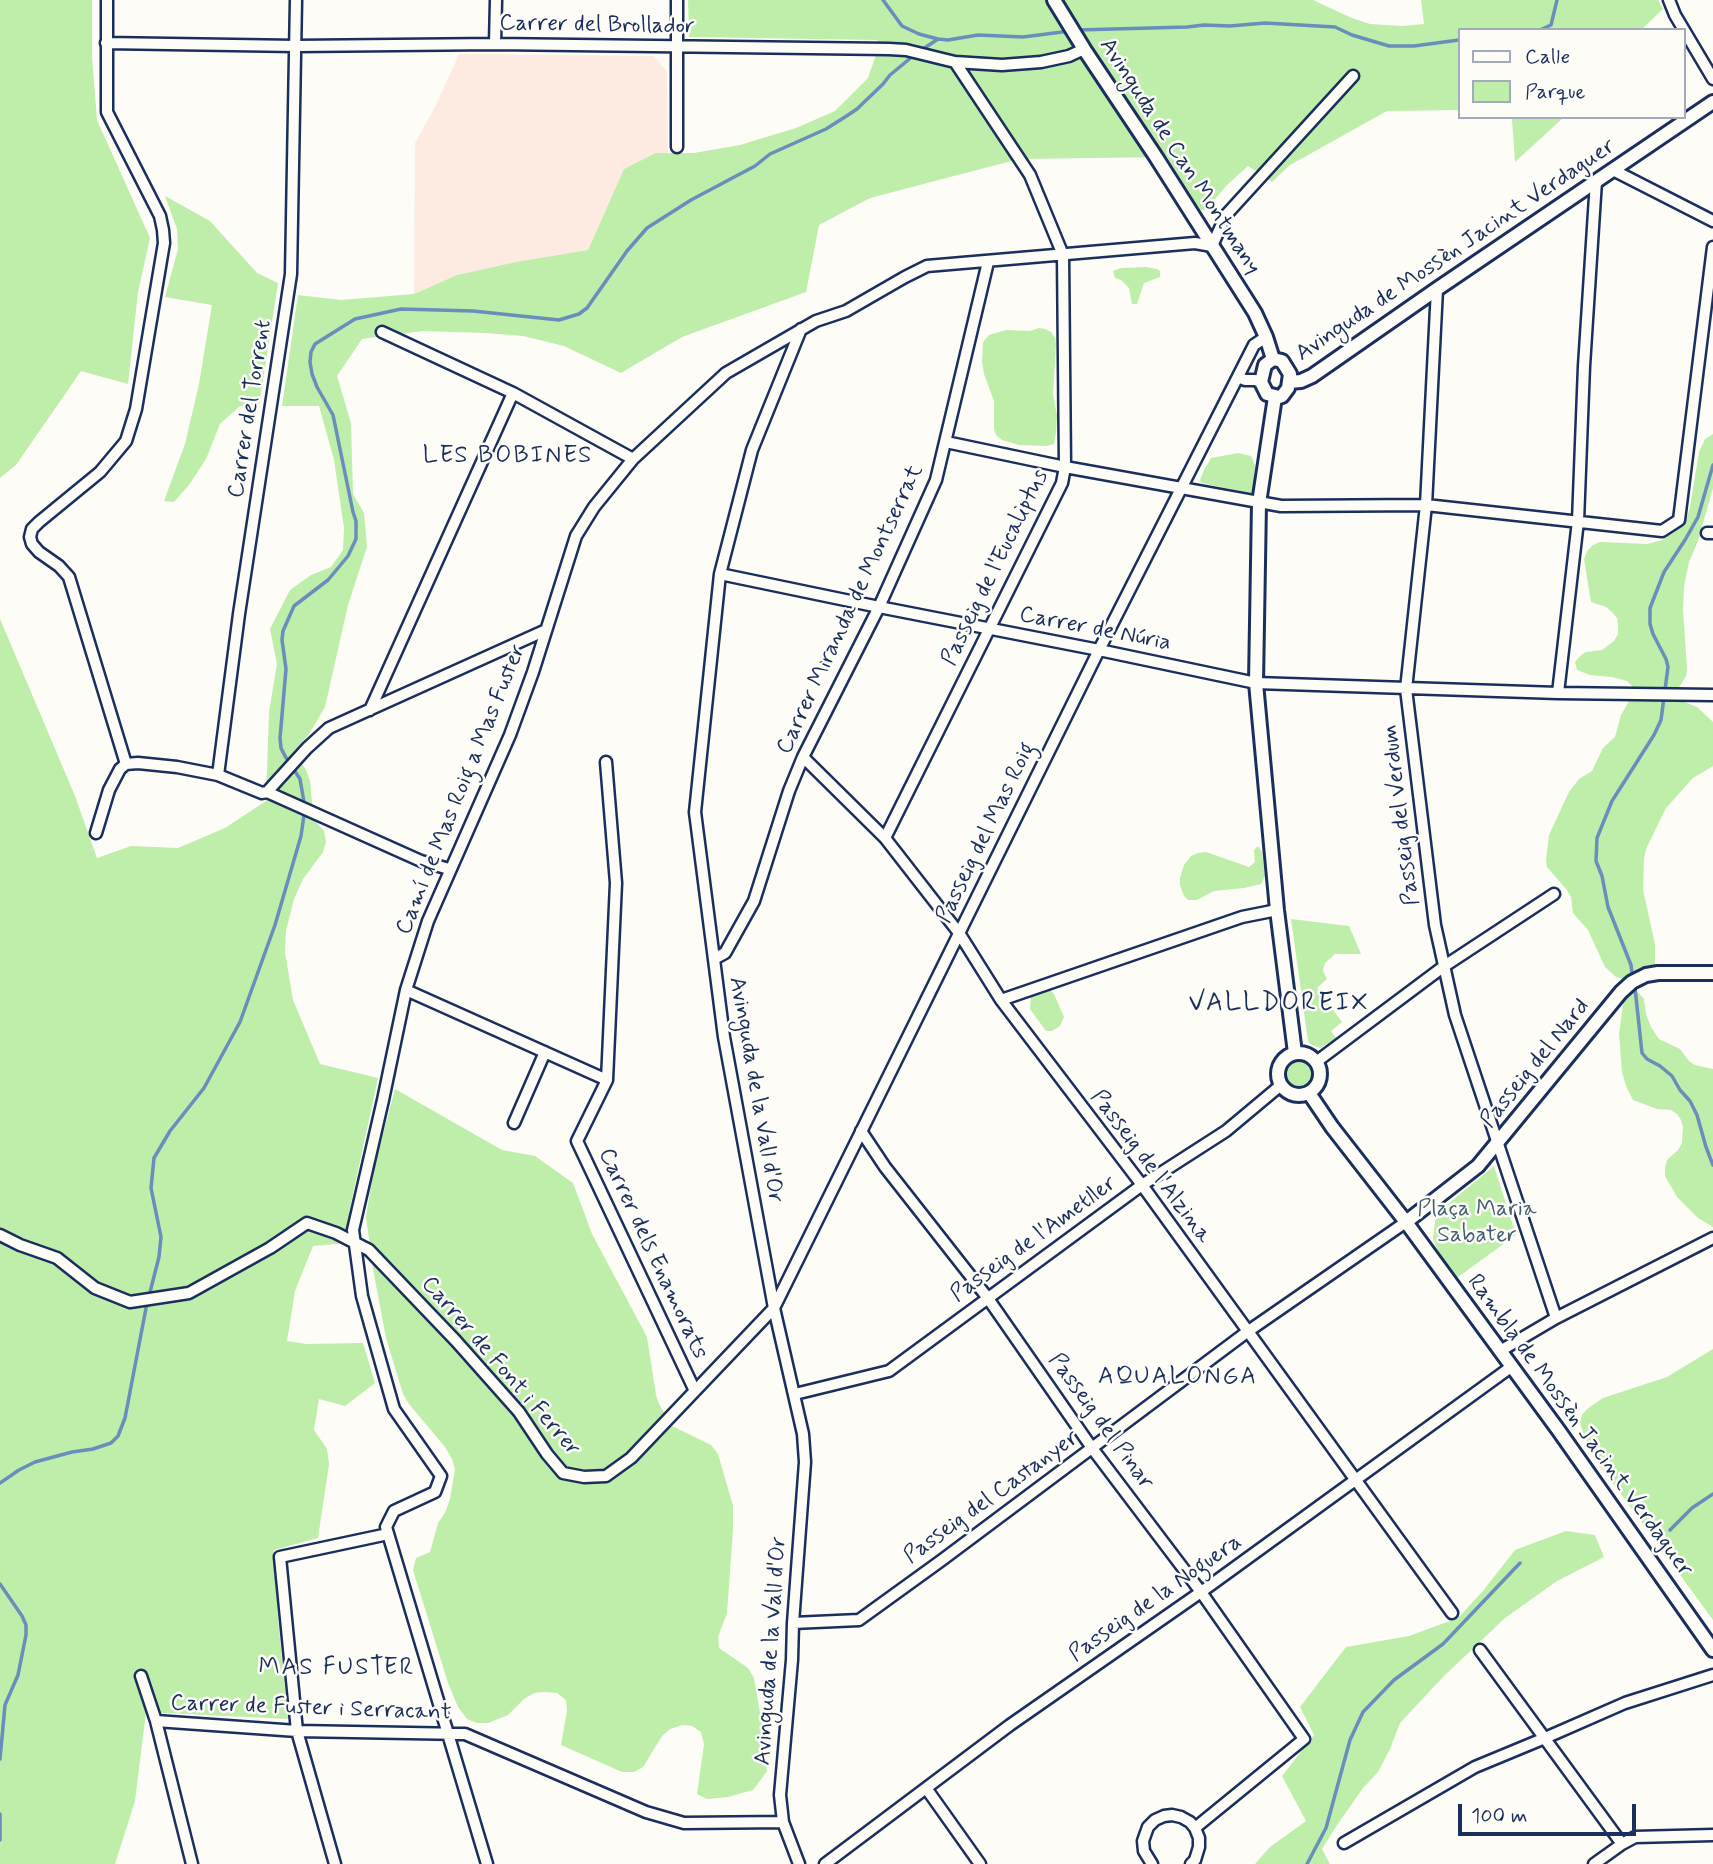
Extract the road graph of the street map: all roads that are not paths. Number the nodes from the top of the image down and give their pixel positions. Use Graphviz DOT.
graph roads {
  1 [pos="107,0"];
  2 [pos="296,0"];
  3 [pos="496,0"];
  4 [pos="677,0"];
  5 [pos="1669,0"];
  6 [pos="1057,4"];
  7 [pos="1683,28"];
  8 [pos="1685,32"];
  9 [pos="106,43"];
  10 [pos="495,44"];
  11 [pos="296,46"];
  12 [pos="678,47"];
  13 [pos="1084,49"];
  14 [pos="955,62"];
  15 [pos="1353,76"];
  16 [pos="1713,79"];
  17 [pos="1713,102"];
  18 [pos="677,147"];
  19 [pos="1613,170"];
  20 [pos="1596,181"];
  21 [pos="1713,221"];
  22 [pos="1212,246"];
  23 [pos="1713,247"];
  24 [pos="1063,255"];
  25 [pos="988,262"];
  26 [pos="1437,289"];
  27 [pos="801,329"];
  28 [pos="382,332"];
  29 [pos="1266,337"];
  30 [pos="1273,359"];
  31 [pos="1238,377"];
  32 [pos="1261,382"];
  33 [pos="1289,382"];
  34 [pos="513,393"];
  35 [pos="1275,397"];
  36 [pos="946,442"];
  37 [pos="633,459"];
  38 [pos="1065,467"];
  39 [pos="1182,488"];
  40 [pos="1259,503"];
  41 [pos="1426,505"];
  42 [pos="1578,522"];
  43 [pos="720,574"];
  44 [pos="879,607"];
  45 [pos="989,629"];
  46 [pos="546,630"];
  47 [pos="1099,650"];
  48 [pos="1256,684"];
  49 [pos="1406,689"];
  50 [pos="1558,693"];
  51 [pos="1713,695"];
  52 [pos="370,710"];
  53 [pos="803,757"];
  54 [pos="606,762"];
  55 [pos="126,764"];
  56 [pos="218,775"];
  57 [pos="267,792"];
  58 [pos="96,833"];
  59 [pos="885,838"];
  60 [pos="449,869"];
  61 [pos="1554,894"];
  62 [pos="1277,910"];
  63 [pos="959,933"];
  64 [pos="714,959"];
  65 [pos="1443,967"];
  66 [pos="1713,973"];
  67 [pos="406,990"];
  68 [pos="1001,1000"];
  69 [pos="545,1052"];
  70 [pos="1295,1053"];
  71 [pos="1316,1062"];
  72 [pos="607,1080"];
  73 [pos="1281,1085"];
  74 [pos="1308,1093"];
  75 [pos="514,1123"];
  76 [pos="861,1131"];
  77 [pos="1499,1143"];
  78 [pos="1142,1185"];
  79 [pos="1406,1222"];
  80 [pos="0,1236"];
  81 [pos="1713,1238"];
  82 [pos="354,1242"];
  83 [pos="987,1297"];
  84 [pos="774,1308"];
  85 [pos="1556,1318"];
  86 [pos="1247,1332"];
  87 [pos="1500,1351"];
  88 [pos="1511,1367"];
  89 [pos="695,1391"];
  90 [pos="795,1394"];
  91 [pos="1093,1448"];
  92 [pos="1355,1481"];
  93 [pos="388,1534"];
  94 [pos="1201,1592"];
  95 [pos="1452,1613"];
  96 [pos="793,1623"];
  97 [pos="1480,1650"];
  98 [pos="1713,1650"];
  99 [pos="1713,1675"];
  100 [pos="141,1676"];
  101 [pos="156,1721"];
  102 [pos="297,1731"];
  103 [pos="449,1735"];
  104 [pos="1545,1738"];
  105 [pos="926,1788"];
  106 [pos="783,1822"];
  107 [pos="1195,1828"];
  108 [pos="1713,1835"];
  109 [pos="1344,1843"];
  110 [pos="1622,1844"];
  111 [pos="1147,1863"];
  112 [pos="192,1864"];
  113 [pos="335,1864"];
  114 [pos="487,1864"];
  115 [pos="799,1864"];
  116 [pos="825,1864"];
  117 [pos="980,1864"];
  118 [pos="1191,1864"];
  119 [pos="1594,1864"];
  1 -- 9 [label="street"];
  2 -- 11 [label="street, Carrer del Torrent"];
  3 -- 10 [label="street"];
  4 -- 12 [label="street"];
  5 -- 7 [label="street"];
  6 -- 13 [label="street, Avinguda de Can Montmany"];
  8 -- 16 [label="street"];
  9 -- 11 [label="street, Carrer del Brollador"];
  9 -- 55 [label="street"];
  10 -- 11 [label="street, Carrer del Brollador"];
  10 -- 12 [label="street, Carrer del Brollador"];
  11 -- 56 [label="street, Carrer del Torrent"];
  12 -- 14 [label="street, Carrer del Brollador"];
  12 -- 18 [label="street"];
  13 -- 14 [label="street, Carrer del Brollador"];
  13 -- 22 [label="street, Avinguda de Can Montmany"];
  14 -- 24 [label="street"];
  15 -- 22 [label="street"];
  17 -- 19 [label="street, Avinguda de Mossèn Jacint Verdaguer"];
  19 -- 20 [label="street, Avinguda de Mossèn Jacint Verdaguer"];
  19 -- 21 [label="street"];
  20 -- 26 [label="street, Avinguda de Mossèn Jacint Verdaguer"];
  20 -- 42 [label="street"];
  22 -- 24 [label="street, Camí de Mas Roig a Mas Fuster"];
  22 -- 29 [label="street, Avinguda de Can Montmany"];
  23 -- 42 [label="street"];
  24 -- 25 [label="street, Camí de Mas Roig a Mas Fuster"];
  24 -- 38 [label="street, Passeig de l'Eucaliptus"];
  25 -- 27 [label="street, Camí de Mas Roig a Mas Fuster"];
  25 -- 36 [label="street, Carrer Miranda de Montserrat"];
  26 -- 33 [label="street, Avinguda de Mossèn Jacint Verdaguer"];
  26 -- 41 [label="street, Passeig del Verdum"];
  27 -- 37 [label="street, Camí de Mas Roig a Mas Fuster"];
  27 -- 43 [label="street, Avinguda de la Vall d'Or"];
  28 -- 34 [label="street"];
  29 -- 30 [label="street, Avinguda de Can Montmany"];
  29 -- 31 [label="street, Passeig del Mas Roig"];
  30 -- 32 [label="street"];
  30 -- 33 [label="street"];
  31 -- 32 [label="street"];
  31 -- 39 [label="street, Passeig del Mas Roig"];
  32 -- 35 [label="street"];
  33 -- 35 [label="street"];
  34 -- 37 [label="street"];
  34 -- 52 [label="street"];
  35 -- 40 [label="street"];
  36 -- 38 [label="street"];
  36 -- 44 [label="street, Carrer Miranda de Montserrat"];
  37 -- 46 [label="street, Camí de Mas Roig a Mas Fuster"];
  38 -- 39 [label="street"];
  38 -- 45 [label="street, Passeig de l'Eucaliptus"];
  39 -- 40 [label="street"];
  39 -- 47 [label="street, Passeig del Mas Roig"];
  40 -- 41 [label="street"];
  40 -- 48 [label="street"];
  41 -- 42 [label="street"];
  41 -- 49 [label="street, Passeig del Verdum"];
  42 -- 50 [label="street"];
  43 -- 44 [label="street, Carrer de Núria"];
  43 -- 64 [label="street, Avinguda de la Vall d'Or"];
  44 -- 45 [label="street, Carrer de Núria"];
  44 -- 53 [label="street, Carrer Miranda de Montserrat"];
  45 -- 47 [label="street, Carrer de Núria"];
  45 -- 59 [label="street, Passeig de l'Eucaliptus"];
  46 -- 52 [label="street"];
  46 -- 60 [label="street, Camí de Mas Roig a Mas Fuster"];
  47 -- 48 [label="street, Carrer de Núria"];
  47 -- 63 [label="street, Passeig del Mas Roig"];
  48 -- 49 [label="street, Carrer de Núria"];
  48 -- 62 [label="street"];
  49 -- 50 [label="street, Carrer de Núria"];
  49 -- 65 [label="street, Passeig del Verdum"];
  50 -- 51 [label="street, Carrer de Núria"];
  52 -- 57 [label="street"];
  53 -- 59 [label="street, Passeig de l'Alzina"];
  53 -- 64 [label="street, Carrer Miranda de Montserrat"];
  54 -- 72 [label="street, Carrer dels Enamorats"];
  55 -- 56 [label="street"];
  55 -- 58 [label="street"];
  56 -- 57 [label="street"];
  57 -- 60 [label="street"];
  59 -- 63 [label="street, Passeig de l'Alzina"];
  60 -- 67 [label="street, Camí de Mas Roig a Mas Fuster"];
  61 -- 65 [label="street"];
  62 -- 68 [label="street"];
  62 -- 70 [label="street"];
  63 -- 68 [label="street, Passeig de l'Alzina"];
  63 -- 76 [label="street, Passeig del Mas Roig"];
  64 -- 84 [label="street, Avinguda de la Vall d'Or"];
  65 -- 71 [label="street"];
  65 -- 77 [label="street, Passeig del Verdum"];
  66 -- 77 [label="street, Passeig del Nard"];
  67 -- 69 [label="street"];
  67 -- 82 [label="street, Camí de Mas Roig a Mas Fuster"];
  68 -- 78 [label="street, Passeig de l'Alzina"];
  69 -- 72 [label="street"];
  69 -- 75 [label="street"];
  70 -- 71 [label="street"];
  70 -- 73 [label="street"];
  71 -- 74 [label="street"];
  72 -- 89 [label="street, Carrer dels Enamorats"];
  73 -- 74 [label="street"];
  73 -- 78 [label="street, Passeig de l'Ametller"];
  74 -- 79 [label="street, Rambla de Mossèn Jacint Verdaguer"];
  76 -- 83 [label="street, Passeig del Pinar"];
  76 -- 84 [label="street, Passeig del Mas Roig"];
  77 -- 79 [label="street, Passeig del Nard"];
  77 -- 85 [label="street, Passeig del Verdum"];
  78 -- 83 [label="street, Passeig de l'Ametller"];
  78 -- 86 [label="street, Passeig de l'Alzina"];
  79 -- 86 [label="street, Passeig del Castanyer"];
  79 -- 87 [label="street, Rambla de Mossèn Jacint Verdaguer"];
  80 -- 82 [label="street, Carrer de Font i Ferrer"];
  81 -- 85 [label="street"];
  82 -- 89 [label="street, Carrer de Font i Ferrer"];
  82 -- 93 [label="street, Camí de Mas Roig a Mas Fuster"];
  83 -- 90 [label="street, Passeig de l'Ametller"];
  83 -- 91 [label="street, Passeig del Pinar"];
  84 -- 89 [label="street, Carrer de Font i Ferrer"];
  84 -- 90 [label="street, Avinguda de la Vall d'Or"];
  85 -- 87 [label="street"];
  86 -- 91 [label="street, Passeig del Castanyer"];
  86 -- 92 [label="street, Passeig de l'Alzina"];
  87 -- 88 [label="street, Rambla de Mossèn Jacint Verdaguer"];
  88 -- 92 [label="street, Passeig de la Noguera"];
  88 -- 98 [label="street, Rambla de Mossèn Jacint Verdaguer"];
  90 -- 96 [label="street, Avinguda de la Vall d'Or"];
  91 -- 94 [label="street, Passeig del Pinar"];
  91 -- 96 [label="street, Passeig del Castanyer"];
  92 -- 94 [label="street, Passeig de la Noguera"];
  92 -- 95 [label="street, Passeig de l'Alzina"];
  93 -- 102 [label="street"];
  93 -- 103 [label="street"];
  94 -- 105 [label="street, Passeig de la Noguera"];
  94 -- 107 [label="street, Passeig del Pinar"];
  96 -- 106 [label="street, Avinguda de la Vall d'Or"];
  97 -- 104 [label="street"];
  99 -- 104 [label="street"];
  100 -- 101 [label="street"];
  101 -- 102 [label="street, Carrer de Fuster i Serracant"];
  101 -- 112 [label="street"];
  102 -- 103 [label="street, Carrer de Fuster i Serracant"];
  102 -- 113 [label="street"];
  103 -- 106 [label="street, Carrer de Fuster i Serracant"];
  103 -- 114 [label="street"];
  104 -- 109 [label="street"];
  104 -- 110 [label="street"];
  105 -- 116 [label="street, Passeig de la Noguera"];
  105 -- 117 [label="street"];
  106 -- 115 [label="street, Avinguda de la Vall d'Or"];
  107 -- 111 [label="street"];
  107 -- 118 [label="street"];
  108 -- 110 [label="street"];
  110 -- 119 [label="street"];
}
